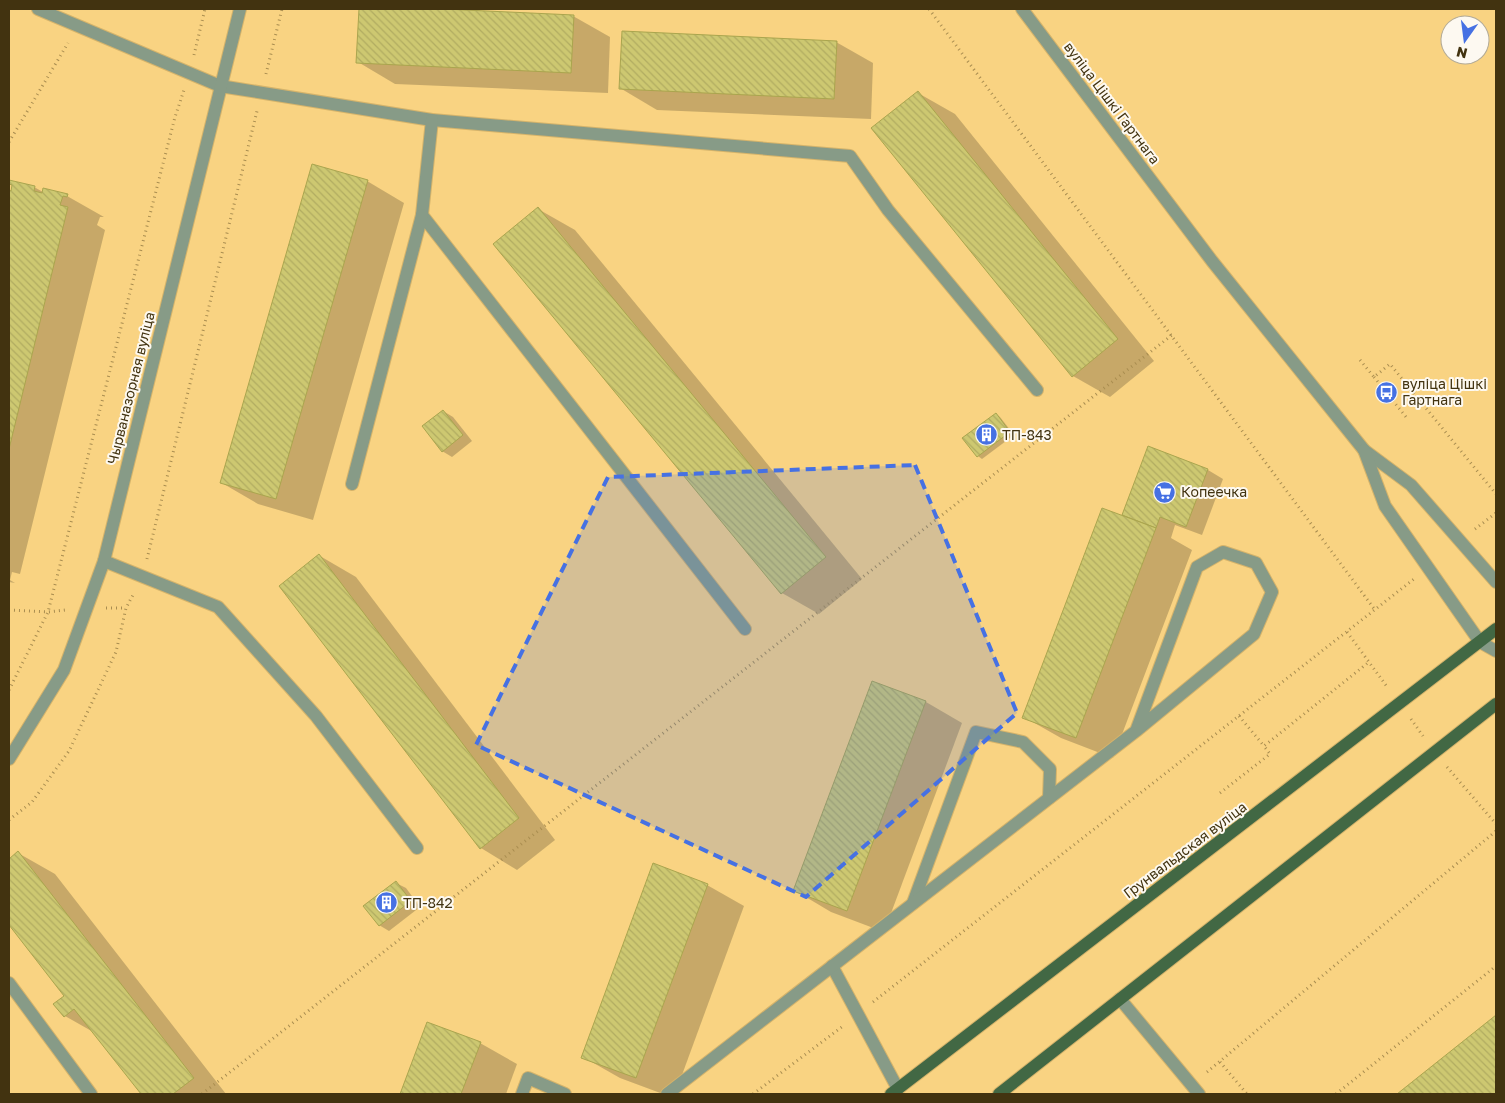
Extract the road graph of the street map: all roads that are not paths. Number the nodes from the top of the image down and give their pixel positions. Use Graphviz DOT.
graph roads {
  1 [pos="38,9"];
  2 [pos="240,9"];
  3 [pos="1022,9"];
  4 [pos="220,86"];
  5 [pos="432,120"];
  6 [pos="422,215"];
  7 [pos="1037,390"];
  8 [pos="1364,450"];
  9 [pos="352,484"];
  10 [pos="104,561"];
  11 [pos="1496,582"];
  12 [pos="1496,629"];
  13 [pos="745,630"];
  14 [pos="1480,642"];
  15 [pos="1496,651"];
  16 [pos="1496,704"];
  17 [pos="1136,731"];
  18 [pos="9,759"];
  19 [pos="1049,798"];
  20 [pos="417,848"];
  21 [pos="913,903"];
  22 [pos="832,966"];
  23 [pos="9,983"];
  24 [pos="1120,999"];
  25 [pos="1195,1090"];
  26 [pos="895,1092"];
  27 [pos="91,1094"];
  28 [pos="522,1094"];
  29 [pos="565,1094"];
  30 [pos="667,1094"];
  31 [pos="999,1094"];
  1 -- 4 [label="street"];
  2 -- 4 [label="street, Чырваназорная вуліца"];
  3 -- 8 [label="street, вуліца Цішкі Гартнага"];
  4 -- 5 [label="street"];
  4 -- 10 [label="street, Чырваназорная вуліца"];
  5 -- 6 [label="street"];
  5 -- 7 [label="street"];
  6 -- 9 [label="street"];
  6 -- 13 [label="street"];
  8 -- 11 [label="street, вуліца Цішкі Гартнага"];
  8 -- 14 [label="street, вуліца Цішкі Гартнага"];
  10 -- 18 [label="street, Чырваназорная вуліца"];
  10 -- 20 [label="street"];
  12 -- 14 [label="main road, Грунвальдская вуліца"];
  14 -- 15 [label="street, вуліца Цішкі Гартнага"];
  14 -- 26 [label="main road, Грунвальдская вуліца"];
  16 -- 24 [label="main road"];
  17 -- 17 [label="street"];
  17 -- 19 [label="street"];
  19 -- 21 [label="street"];
  19 -- 21 [label="street"];
  21 -- 22 [label="street"];
  22 -- 26 [label="street"];
  22 -- 30 [label="street"];
  23 -- 27 [label="street"];
  24 -- 25 [label="street"];
  24 -- 31 [label="main road"];
  28 -- 29 [label="street"];
}
